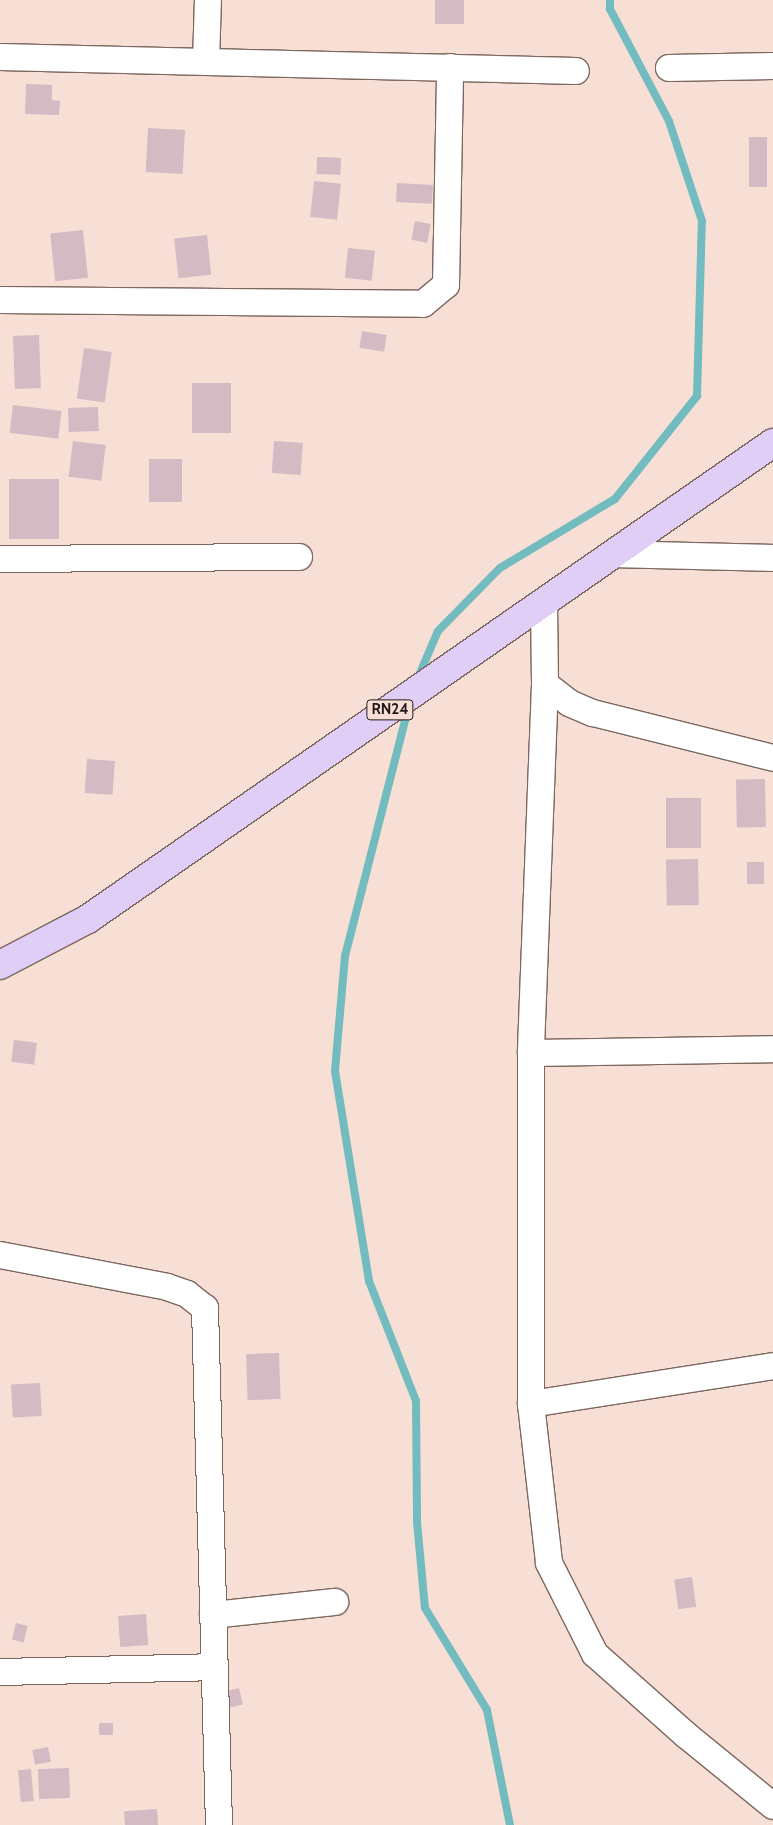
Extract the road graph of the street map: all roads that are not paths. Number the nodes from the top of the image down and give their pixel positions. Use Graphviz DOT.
graph roads {
  1 [pos="208,0"];
  2 [pos="0,57"];
  3 [pos="206,62"];
  4 [pos="773,66"];
  5 [pos="450,68"];
  6 [pos="669,68"];
  7 [pos="576,70"];
  8 [pos="0,300"];
  9 [pos="773,443"];
  10 [pos="613,554"];
  11 [pos="299,557"];
  12 [pos="773,558"];
  13 [pos="0,559"];
  14 [pos="544,602"];
  15 [pos="545,684"];
  16 [pos="773,758"];
  17 [pos="0,965"];
  18 [pos="773,1049"];
  19 [pos="531,1053"];
  20 [pos="0,1255"];
  21 [pos="773,1366"];
  22 [pos="531,1404"];
  23 [pos="335,1602"];
  24 [pos="213,1615"];
  25 [pos="215,1667"];
  26 [pos="0,1672"];
  27 [pos="773,1806"];
  28 [pos="219,1825"];
  1 -- 3 [label="street"];
  2 -- 3 [label="street"];
  3 -- 5 [label="street"];
  4 -- 6 [label="street"];
  5 -- 7 [label="street"];
  5 -- 8 [label="street"];
  9 -- 10 [label="main road, RN24"];
  10 -- 12 [label="street"];
  10 -- 14 [label="main road, RN24"];
  11 -- 13 [label="street"];
  14 -- 15 [label="street"];
  14 -- 17 [label="main road, RN24"];
  15 -- 16 [label="street"];
  15 -- 19 [label="street"];
  18 -- 19 [label="street"];
  19 -- 22 [label="street"];
  20 -- 24 [label="street"];
  21 -- 22 [label="street"];
  22 -- 27 [label="street"];
  23 -- 24 [label="street"];
  24 -- 25 [label="street"];
  25 -- 26 [label="street"];
  25 -- 28 [label="street"];
}
